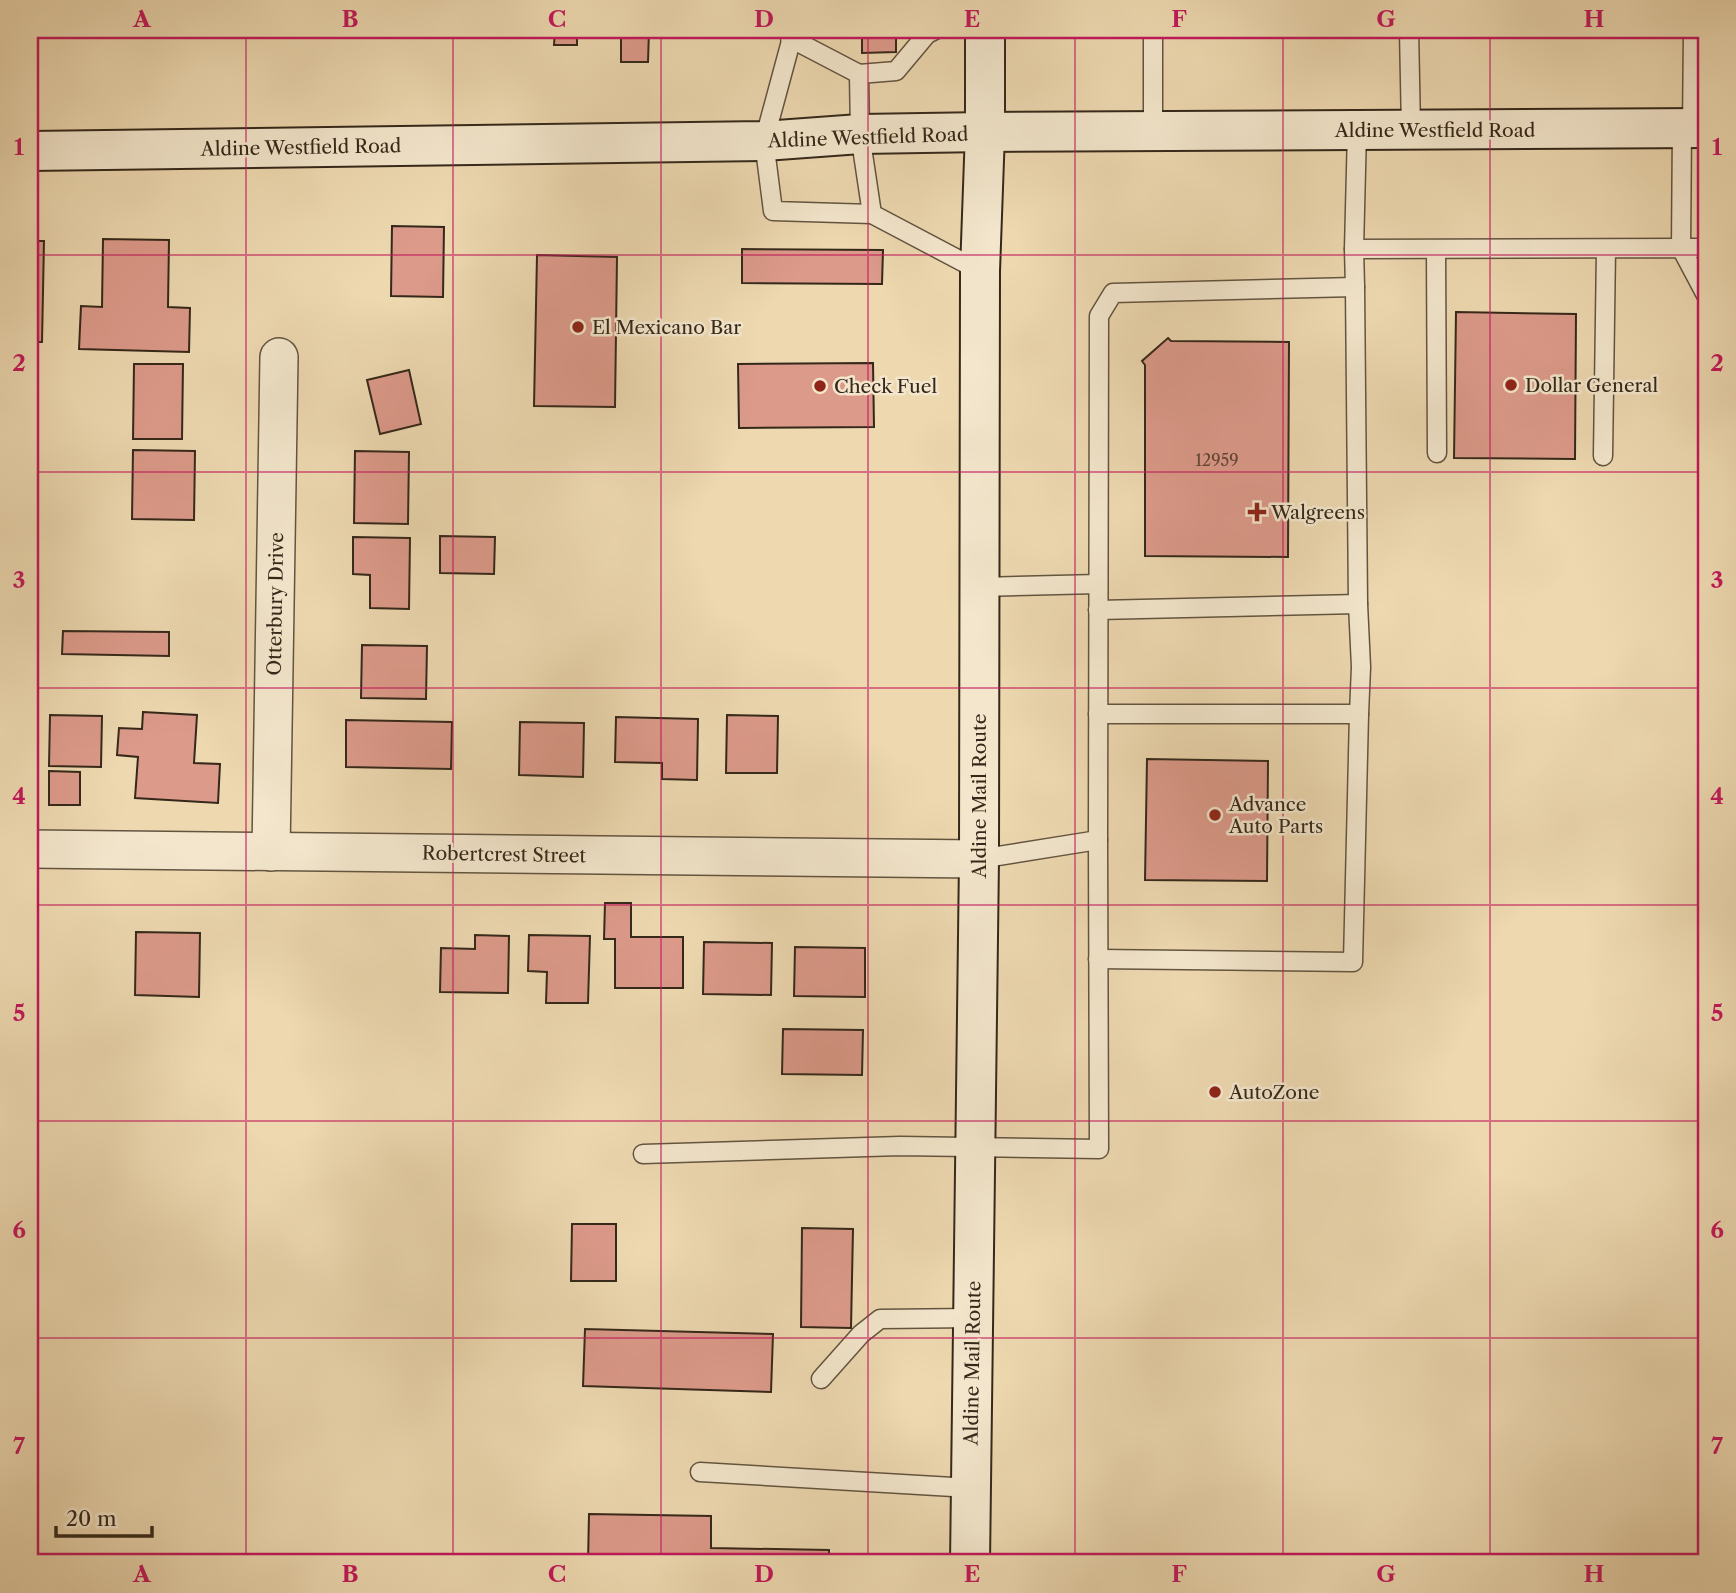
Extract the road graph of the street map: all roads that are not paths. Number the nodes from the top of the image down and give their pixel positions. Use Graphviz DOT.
graph roads {
  1 [pos="985,30"];
  2 [pos="1153,30"];
  3 [pos="1409,30"];
  4 [pos="1693,30"];
  5 [pos="929,31"];
  6 [pos="792,34"];
  7 [pos="859,74"];
  8 [pos="1694,128"];
  9 [pos="1357,130"];
  10 [pos="1411,130"];
  11 [pos="985,132"];
  12 [pos="1153,132"];
  13 [pos="860,134"];
  14 [pos="764,141"];
  15 [pos="30,151"];
  16 [pos="872,214"];
  17 [pos="1681,248"];
  18 [pos="1706,248"];
  19 [pos="1354,249"];
  20 [pos="1606,249"];
  21 [pos="1436,250"];
  22 [pos="980,271"];
  23 [pos="1355,287"];
  24 [pos="1706,295"];
  25 [pos="279,357"];
  26 [pos="1437,453"];
  27 [pos="1603,456"];
  28 [pos="1098,584"];
  29 [pos="979,587"];
  30 [pos="1358,604"];
  31 [pos="1098,610"];
  32 [pos="1098,714"];
  33 [pos="1359,714"];
  34 [pos="1098,840"];
  35 [pos="30,849"];
  36 [pos="271,852"];
  37 [pos="979,859"];
  38 [pos="1098,959"];
  39 [pos="976,1147"];
  40 [pos="643,1154"];
  41 [pos="973,1318"];
  42 [pos="821,1379"];
  43 [pos="700,1472"];
  44 [pos="970,1488"];
  45 [pos="970,1563"];
  1 -- 11 [label="main road, Aldine Mail Route"];
  2 -- 12 [label="lane"];
  3 -- 10 [label="lane"];
  4 -- 8 [label="lane"];
  5 -- 7 [label="lane"];
  6 -- 7 [label="lane"];
  6 -- 14 [label="lane"];
  7 -- 13 [label="lane"];
  8 -- 10 [label="main road, Aldine Westfield Road"];
  8 -- 17 [label="lane"];
  9 -- 10 [label="main road, Aldine Westfield Road"];
  9 -- 12 [label="main road, Aldine Westfield Road"];
  9 -- 19 [label="lane"];
  11 -- 12 [label="main road, Aldine Westfield Road"];
  11 -- 13 [label="main road, Aldine Westfield Road"];
  11 -- 22 [label="main road, Aldine Mail Route"];
  13 -- 14 [label="main road, Aldine Westfield Road"];
  13 -- 16 [label="lane"];
  14 -- 15 [label="main road, Aldine Westfield Road"];
  14 -- 16 [label="lane"];
  16 -- 22 [label="lane"];
  17 -- 18 [label="lane"];
  17 -- 20 [label="lane"];
  17 -- 24 [label="lane"];
  19 -- 21 [label="lane"];
  19 -- 23 [label="lane"];
  20 -- 21 [label="lane"];
  20 -- 27 [label="lane"];
  21 -- 26 [label="lane"];
  22 -- 29 [label="main road, Aldine Mail Route"];
  23 -- 28 [label="lane"];
  23 -- 30 [label="lane"];
  25 -- 36 [label="street, Otterbury Drive"];
  28 -- 29 [label="lane"];
  28 -- 31 [label="lane"];
  29 -- 37 [label="main road, Aldine Mail Route"];
  30 -- 31 [label="lane"];
  30 -- 33 [label="lane"];
  31 -- 32 [label="lane"];
  32 -- 33 [label="lane"];
  32 -- 34 [label="lane"];
  33 -- 38 [label="lane"];
  34 -- 37 [label="lane"];
  34 -- 38 [label="lane"];
  35 -- 36 [label="street, Robertcrest Street"];
  36 -- 37 [label="street, Robertcrest Street"];
  37 -- 39 [label="main road, Aldine Mail Route"];
  38 -- 39 [label="lane"];
  39 -- 40 [label="lane"];
  39 -- 41 [label="main road, Aldine Mail Route"];
  41 -- 42 [label="lane"];
  41 -- 44 [label="main road, Aldine Mail Route"];
  43 -- 44 [label="lane"];
  44 -- 45 [label="main road, Aldine Mail Route"];
}
